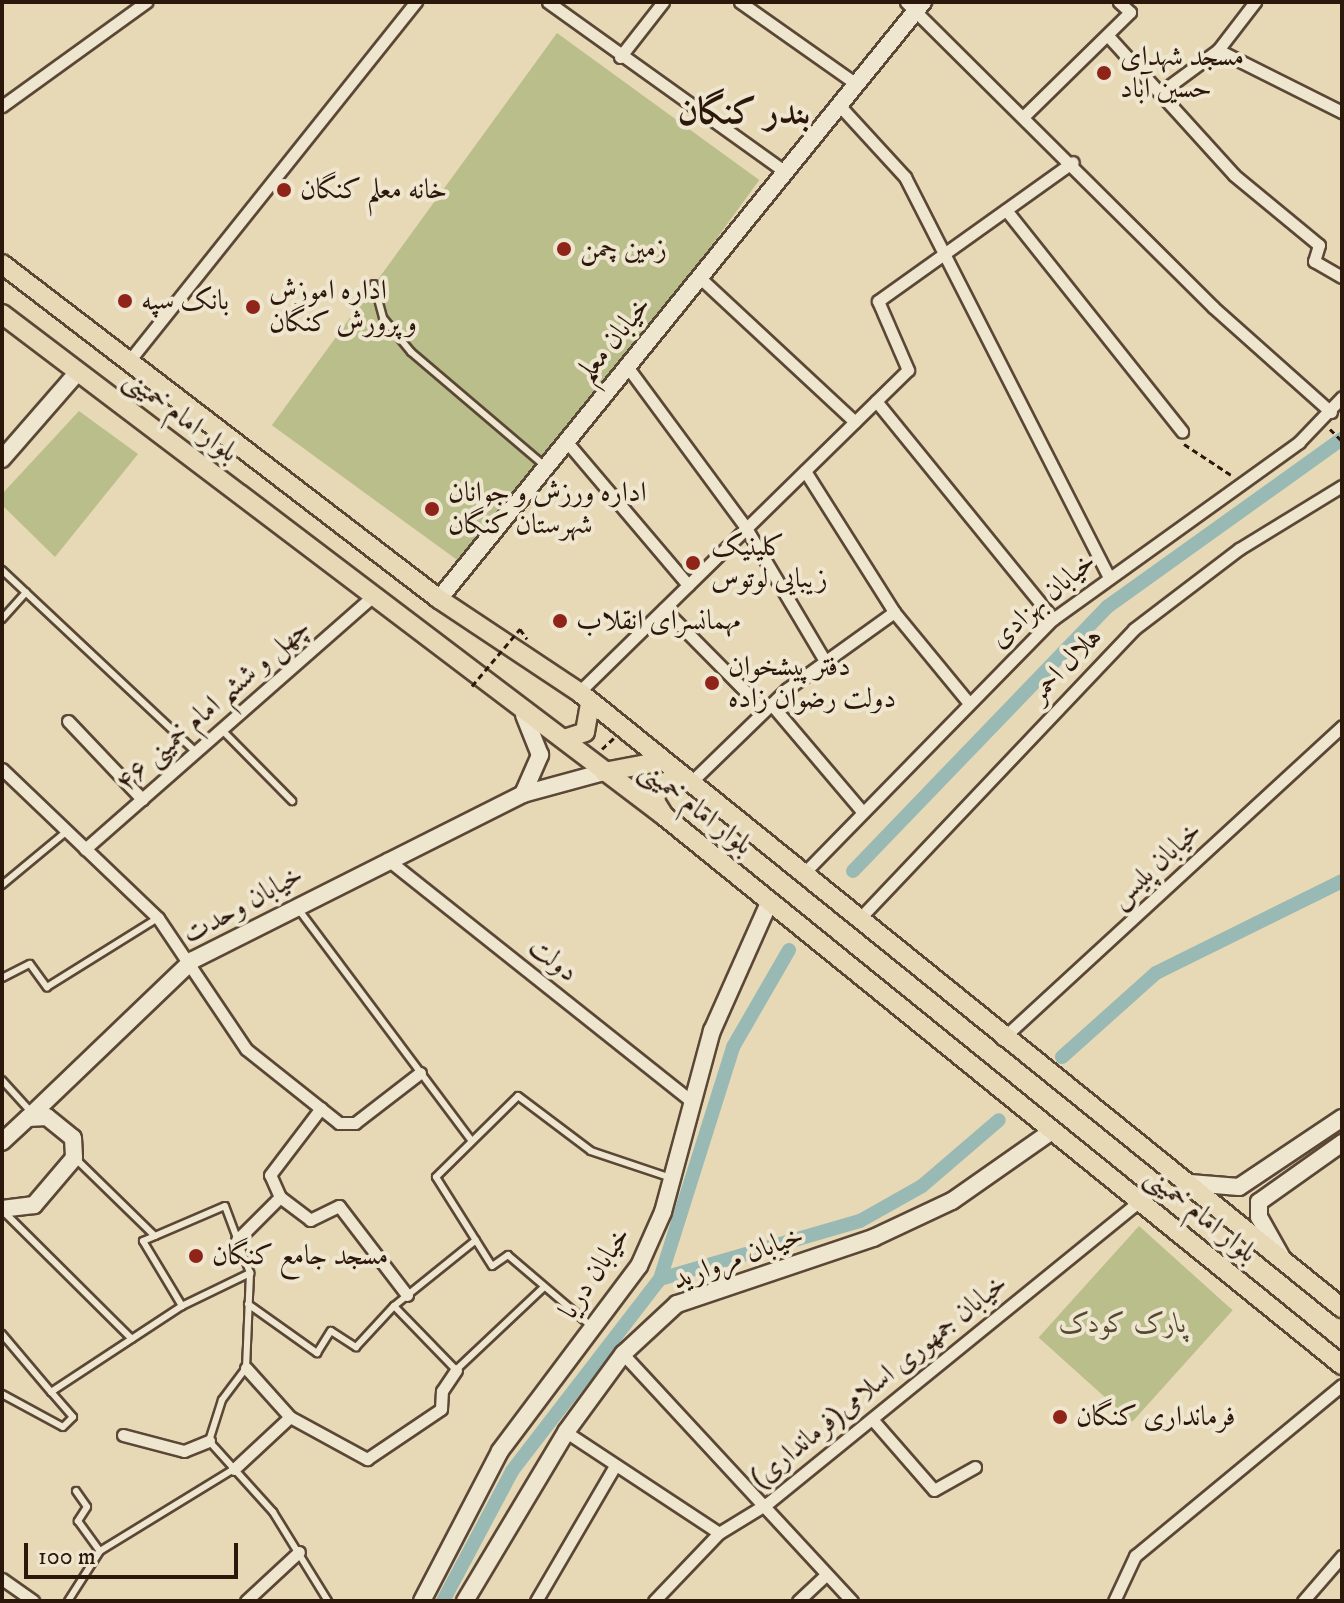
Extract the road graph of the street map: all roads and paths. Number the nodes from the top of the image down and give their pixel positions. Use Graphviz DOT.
graph roads {
  1 [pos="146,2"];
  2 [pos="416,2"];
  3 [pos="548,2"];
  4 [pos="663,2"];
  5 [pos="740,2"];
  6 [pos="1119,2"];
  7 [pos="1255,2"];
  8 [pos="915,5"];
  9 [pos="1109,37"];
  10 [pos="1218,50"];
  11 [pos="620,57"];
  12 [pos="855,83"];
  13 [pos="1161,92"];
  14 [pos="839,105"];
  15 [pos="2,106"];
  16 [pos="1342,112"];
  17 [pos="1025,115"];
  18 [pos="1073,162"];
  19 [pos="783,170"];
  20 [pos="1006,210"];
  21 [pos="946,253"];
  22 [pos="5,270"];
  23 [pos="698,276"];
  24 [pos="1342,277"];
  25 [pos="374,284"];
  26 [pos="2,314"];
  27 [pos="129,361"];
  28 [pos="626,365"];
  29 [pos="78,372"];
  30 [pos="1342,397"];
  31 [pos="876,401"];
  32 [pos="1327,416"];
  33 [pos="855,422"];
  34 [pos="1182,431"];
  35 [pos="566,441"];
  36 [pos="1342,441"];
  37 [pos="2,459"];
  38 [pos="545,466"];
  39 [pos="805,471"];
  40 [pos="1244,483"];
  41 [pos="1342,486"];
  42 [pos="746,528"];
  43 [pos="2,570"];
  44 [pos="1107,574"];
  45 [pos="688,585"];
  46 [pos="26,592"];
  47 [pos="372,597"];
  48 [pos="439,599"];
  49 [pos="664,609"];
  50 [pos="894,612"];
  51 [pos="2,619"];
  52 [pos="1053,619"];
  53 [pos="529,636"];
  54 [pos="825,661"];
  55 [pos="472,686"];
  56 [pos="584,698"];
  57 [pos="967,701"];
  58 [pos="768,707"];
  59 [pos="524,715"];
  60 [pos="68,721"];
  61 [pos="1342,726"];
  62 [pos="222,730"];
  63 [pos="564,739"];
  64 [pos="197,753"];
  65 [pos="662,761"];
  66 [pos="2,769"];
  67 [pos="604,772"];
  68 [pos="685,779"];
  69 [pos="523,794"];
  70 [pos="142,799"];
  71 [pos="292,801"];
  72 [pos="861,810"];
  73 [pos="663,815"];
  74 [pos="67,831"];
  75 [pos="85,849"];
  76 [pos="387,859"];
  77 [pos="804,873"];
  78 [pos="2,885"];
  79 [pos="769,903"];
  80 [pos="294,904"];
  81 [pos="158,918"];
  82 [pos="860,918"];
  83 [pos="193,960"];
  84 [pos="2,978"];
  85 [pos="1002,1040"];
  86 [pos="420,1073"];
  87 [pos="2,1080"];
  88 [pos="690,1100"];
  89 [pos="321,1108"];
  90 [pos="30,1116"];
  91 [pos="1341,1121"];
  92 [pos="1052,1131"];
  93 [pos="471,1140"];
  94 [pos="2,1142"];
  95 [pos="1342,1143"];
  96 [pos="74,1158"];
  97 [pos="671,1178"];
  98 [pos="1181,1179"];
  99 [pos="280,1197"];
  100 [pos="1139,1201"];
  101 [pos="2,1210"];
  102 [pos="155,1236"];
  103 [pos="237,1240"];
  104 [pos="476,1240"];
  105 [pos="1284,1261"];
  106 [pos="250,1273"];
  107 [pos="544,1287"];
  108 [pos="407,1295"];
  109 [pos="248,1304"];
  110 [pos="182,1306"];
  111 [pos="394,1306"];
  112 [pos="1342,1308"];
  113 [pos="591,1326"];
  114 [pos="2,1334"];
  115 [pos="132,1339"];
  116 [pos="623,1354"];
  117 [pos="1342,1365"];
  118 [pos="246,1368"];
  119 [pos="456,1370"];
  120 [pos="1342,1385"];
  121 [pos="51,1392"];
  122 [pos="2,1394"];
  123 [pos="290,1417"];
  124 [pos="872,1419"];
  125 [pos="566,1432"];
  126 [pos="123,1435"];
  127 [pos="209,1441"];
  128 [pos="615,1466"];
  129 [pos="975,1467"];
  130 [pos="234,1469"];
  131 [pos="76,1491"];
  132 [pos="768,1503"];
  133 [pos="719,1533"];
  134 [pos="100,1551"];
  135 [pos="299,1552"];
  136 [pos="1342,1556"];
  137 [pos="826,1575"];
  138 [pos="2,1579"];
  139 [pos="33,1601"];
  140 [pos="68,1601"];
  141 [pos="246,1601"];
  142 [pos="328,1601"];
  143 [pos="422,1601"];
  144 [pos="465,1601"];
  145 [pos="536,1601"];
  146 [pos="654,1601"];
  147 [pos="798,1601"];
  148 [pos="852,1601"];
  149 [pos="1114,1601"];
  150 [pos="1303,1601"];
  1 -- 15 [label="street"];
  2 -- 27 [label="street"];
  3 -- 11 [label="street"];
  4 -- 11 [label="street"];
  5 -- 12 [label="street"];
  6 -- 9 [label="street"];
  7 -- 10 [label="street"];
  8 -- 12 [label="main road, خیابان معلم"];
  8 -- 17 [label="street"];
  9 -- 13 [label="street"];
  9 -- 17 [label="street"];
  10 -- 13 [label="street"];
  10 -- 16 [label="street"];
  11 -- 19 [label="street"];
  12 -- 14 [label="main road, خیابان معلم"];
  13 -- 24 [label="street"];
  14 -- 19 [label="main road, خیابان معلم"];
  14 -- 21 [label="street"];
  17 -- 18 [label="street"];
  18 -- 20 [label="street"];
  18 -- 32 [label="street"];
  19 -- 23 [label="main road, خیابان معلم"];
  20 -- 21 [label="street"];
  20 -- 34 [label="street"];
  21 -- 31 [label="street"];
  21 -- 44 [label="street"];
  22 -- 27 [label="main road, بلوار امام خمینی"];
  23 -- 28 [label="main road, خیابان معلم"];
  23 -- 33 [label="street"];
  25 -- 38 [label="lane"];
  26 -- 29 [label="main road, بلوار امام خمینی"];
  27 -- 48 [label="main road, بلوار امام خمینی"];
  28 -- 35 [label="main road, خیابان معلم"];
  28 -- 42 [label="street"];
  29 -- 37 [label="main road"];
  29 -- 47 [label="main road, بلوار امام خمینی"];
  30 -- 32 [label="street, خیابان بهزادی"];
  31 -- 33 [label="street"];
  31 -- 52 [label="street"];
  32 -- 36 [label="path"];
  32 -- 40 [label="street, خیابان بهزادی"];
  33 -- 39 [label="street"];
  34 -- 40 [label="path"];
  35 -- 38 [label="main road, خیابان معلم"];
  35 -- 45 [label="street"];
  38 -- 48 [label="main road, خیابان معلم"];
  39 -- 42 [label="street"];
  39 -- 50 [label="street"];
  40 -- 44 [label="street, خیابان بهزادی"];
  41 -- 82 [label="street, هلال احمر"];
  42 -- 45 [label="street"];
  42 -- 54 [label="street"];
  43 -- 46 [label="lane"];
  44 -- 52 [label="street, خیابان بهزادی"];
  45 -- 49 [label="street"];
  46 -- 51 [label="lane"];
  46 -- 64 [label="lane"];
  47 -- 59 [label="main road, بلوار امام خمینی"];
  47 -- 62 [label="street, چهل و ششم امام خمینی ۴۶"];
  48 -- 56 [label="main road, بلوار امام خمینی"];
  49 -- 56 [label="street"];
  49 -- 58 [label="street"];
  50 -- 54 [label="street"];
  50 -- 57 [label="street"];
  52 -- 57 [label="street, خیابان بهزادی"];
  53 -- 55 [label="path, bridge"];
  54 -- 58 [label="street"];
  56 -- 63 [label="main road"];
  56 -- 65 [label="main road, بلوار امام خمینی"];
  57 -- 72 [label="street, خیابان بهزادی"];
  58 -- 68 [label="street"];
  58 -- 72 [label="street"];
  59 -- 63 [label="main road, بلوار امام خمینی"];
  59 -- 69 [label="main road"];
  60 -- 70 [label="street"];
  61 -- 85 [label="street, خیابان پلیس"];
  62 -- 64 [label="street, چهل و ششم امام خمینی ۴۶"];
  62 -- 71 [label="lane"];
  63 -- 67 [label="main road, بلوار امام خمینی"];
  64 -- 70 [label="street, چهل و ششم امام خمینی ۴۶"];
  65 -- 67 [label="main road"];
  65 -- 68 [label="main road, بلوار امام خمینی"];
  66 -- 74 [label="street"];
  67 -- 69 [label="main road, خیابان وحدت"];
  67 -- 73 [label="main road, بلوار امام خمینی"];
  68 -- 73 [label="main road"];
  68 -- 77 [label="main road, بلوار امام خمینی"];
  69 -- 76 [label="main road, خیابان وحدت"];
  70 -- 75 [label="street, چهل و ششم امام خمینی ۴۶"];
  72 -- 77 [label="street, خیابان بهزادی"];
  73 -- 79 [label="main road, بلوار امام خمینی"];
  74 -- 75 [label="street"];
  74 -- 78 [label="lane"];
  75 -- 81 [label="street"];
  76 -- 80 [label="main road, خیابان وحدت"];
  76 -- 88 [label="street, دولت"];
  77 -- 82 [label="main road, بلوار امام خمینی"];
  79 -- 88 [label="main road, خیابان دریا"];
  79 -- 92 [label="main road, بلوار امام خمینی"];
  80 -- 83 [label="main road, خیابان وحدت"];
  80 -- 86 [label="lane"];
  81 -- 83 [label="street"];
  81 -- 84 [label="lane"];
  82 -- 85 [label="main road, بلوار امام خمینی"];
  83 -- 89 [label="street"];
  83 -- 90 [label="main road, خیابان وحدت"];
  85 -- 98 [label="main road, بلوار امام خمینی"];
  86 -- 89 [label="street"];
  86 -- 93 [label="lane"];
  87 -- 90 [label="lane"];
  88 -- 97 [label="main road, خیابان دریا"];
  89 -- 99 [label="street"];
  90 -- 94 [label="main road, خیابان وحدت"];
  90 -- 96 [label="main road"];
  91 -- 98 [label="main road"];
  92 -- 100 [label="main road, بلوار امام خمینی"];
  92 -- 116 [label="main road, خیابان مروارید"];
  93 -- 97 [label="lane"];
  93 -- 104 [label="lane"];
  95 -- 105 [label="main road"];
  96 -- 101 [label="main road"];
  96 -- 102 [label="lane"];
  97 -- 113 [label="main road, خیابان دریا"];
  98 -- 105 [label="main road, بلوار امام خمینی"];
  99 -- 103 [label="street"];
  99 -- 108 [label="street"];
  100 -- 117 [label="main road, بلوار امام خمینی"];
  100 -- 124 [label="street, خیابان جمهوری اسلامی(فرمانداری)"];
  101 -- 115 [label="lane"];
  102 -- 103 [label="lane"];
  102 -- 110 [label="lane"];
  103 -- 106 [label="lane"];
  104 -- 107 [label="lane"];
  104 -- 108 [label="lane"];
  105 -- 112 [label="main road, بلوار امام خمینی"];
  106 -- 109 [label="lane"];
  106 -- 110 [label="lane"];
  107 -- 113 [label="lane"];
  107 -- 119 [label="lane"];
  108 -- 111 [label="lane"];
  109 -- 111 [label="lane"];
  109 -- 118 [label="lane"];
  110 -- 115 [label="lane"];
  111 -- 119 [label="lane"];
  113 -- 143 [label="main road, خیابان دریا"];
  114 -- 121 [label="lane"];
  115 -- 121 [label="lane"];
  116 -- 125 [label="main road, خیابان مروارید"];
  116 -- 132 [label="street"];
  118 -- 123 [label="street"];
  118 -- 127 [label="lane"];
  119 -- 123 [label="street"];
  120 -- 149 [label="street"];
  121 -- 122 [label="lane"];
  123 -- 130 [label="street"];
  124 -- 129 [label="street"];
  124 -- 132 [label="street, خیابان جمهوری اسلامی(فرمانداری)"];
  125 -- 128 [label="street"];
  125 -- 144 [label="main road, خیابان مروارید"];
  126 -- 127 [label="street"];
  127 -- 130 [label="lane"];
  128 -- 133 [label="street"];
  128 -- 145 [label="street"];
  130 -- 134 [label="lane"];
  130 -- 135 [label="lane"];
  131 -- 134 [label="lane"];
  132 -- 133 [label="street, خیابان جمهوری اسلامی(فرمانداری)"];
  132 -- 137 [label="street"];
  133 -- 146 [label="street, خیابان جمهوری اسلامی(فرمانداری)"];
  134 -- 140 [label="lane"];
  135 -- 141 [label="street"];
  135 -- 142 [label="lane"];
  136 -- 150 [label="street"];
  137 -- 147 [label="street"];
  137 -- 148 [label="street"];
  138 -- 139 [label="street"];
}
